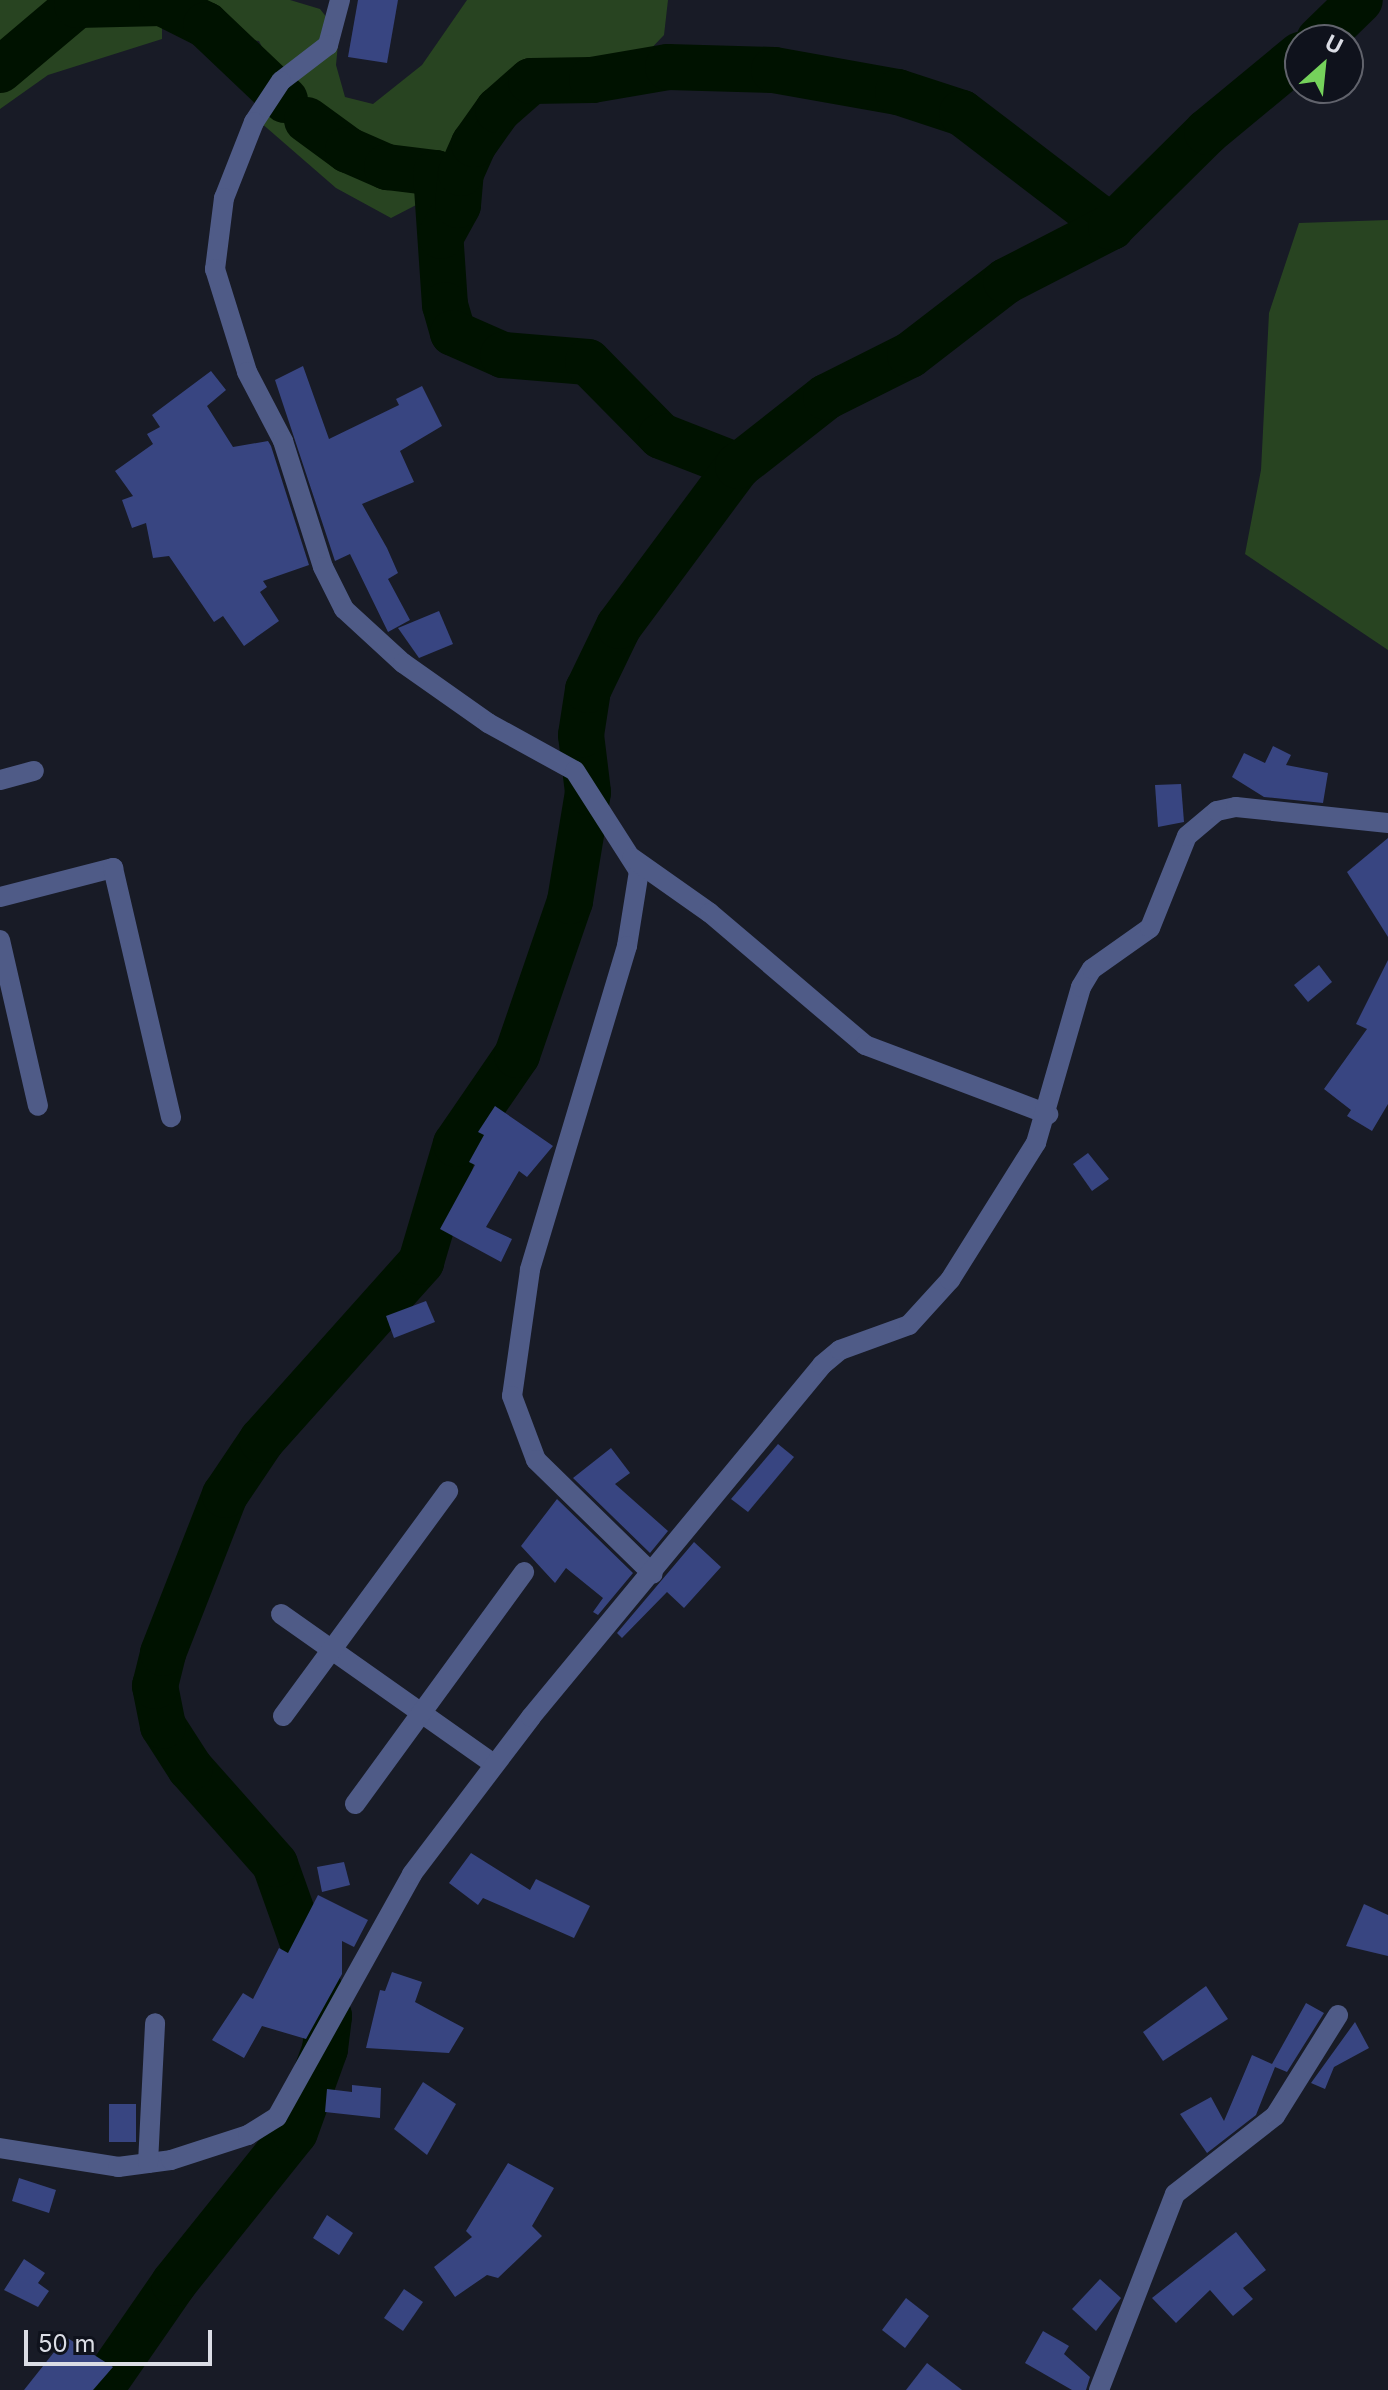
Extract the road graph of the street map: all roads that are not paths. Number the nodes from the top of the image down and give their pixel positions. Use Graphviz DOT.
graph roads {
  1 [pos="340,0"];
  2 [pos="34,771"];
  3 [pos="0,780"];
  4 [pos="1388,823"];
  5 [pos="632,858"];
  6 [pos="0,897"];
  7 [pos="0,940"];
  8 [pos="38,1106"];
  9 [pos="1048,1114"];
  10 [pos="171,1117"];
  11 [pos="448,1491"];
  12 [pos="524,1572"];
  13 [pos="653,1574"];
  14 [pos="281,1614"];
  15 [pos="329,1650"];
  16 [pos="421,1709"];
  17 [pos="283,1716"];
  18 [pos="494,1764"];
  19 [pos="355,1804"];
  20 [pos="1338,2015"];
  21 [pos="155,2023"];
  22 [pos="0,2148"];
  23 [pos="148,2163"];
  24 [pos="1099,2390"];
  1 -- 5 [label="street"];
  2 -- 3 [label="street"];
  4 -- 9 [label="street"];
  5 -- 9 [label="street"];
  5 -- 13 [label="street"];
  6 -- 10 [label="street"];
  7 -- 8 [label="street"];
  9 -- 13 [label="street"];
  11 -- 15 [label="street"];
  12 -- 16 [label="street"];
  13 -- 18 [label="street"];
  14 -- 15 [label="street"];
  15 -- 16 [label="street"];
  15 -- 17 [label="street"];
  16 -- 18 [label="street"];
  16 -- 19 [label="street"];
  18 -- 23 [label="street"];
  20 -- 24 [label="street"];
  21 -- 23 [label="street"];
  22 -- 23 [label="street"];
}
